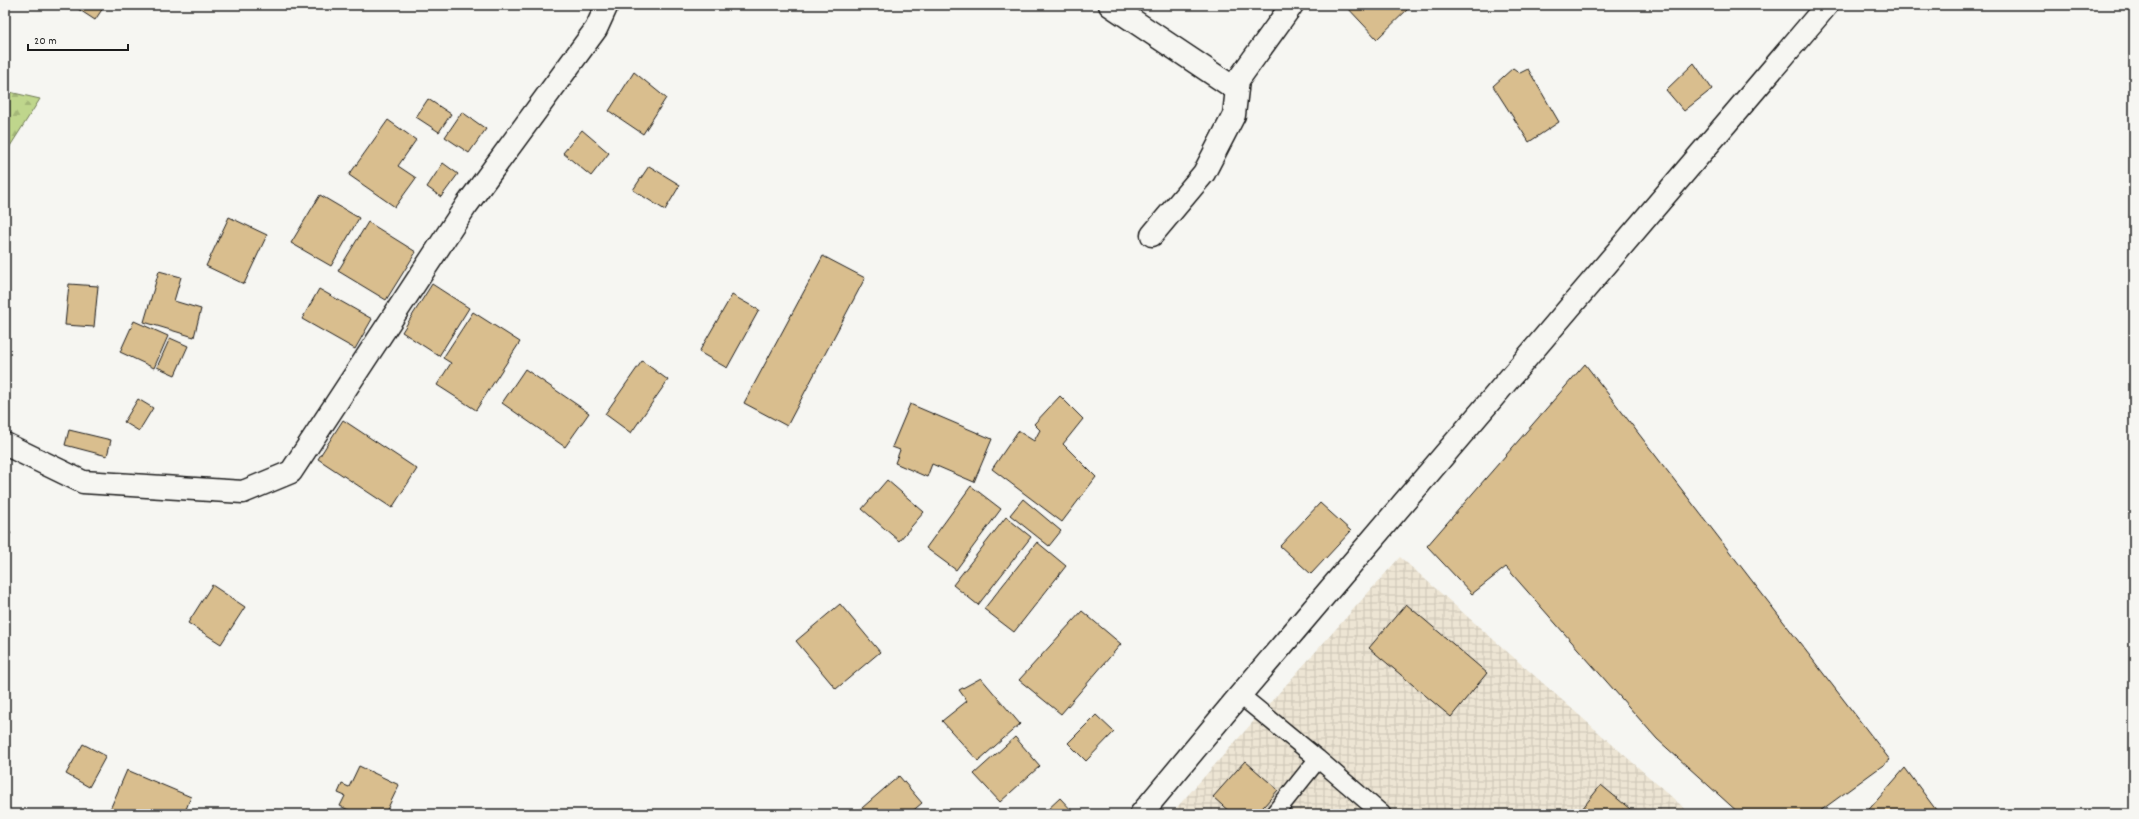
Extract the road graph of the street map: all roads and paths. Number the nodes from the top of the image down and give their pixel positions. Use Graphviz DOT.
graph roads {
  1 [pos="607,5"];
  2 [pos="1110,5"];
  3 [pos="1292,5"];
  4 [pos="1827,5"];
  5 [pos="1237,90"];
  6 [pos="1152,235"];
  7 [pos="5,444"];
  8 [pos="1240,695"];
  9 [pos="1318,759"];
  10 [pos="1141,814"];
  11 [pos="1274,814"];
  12 [pos="1382,814"];
  1 -- 7 [label="street"];
  2 -- 5 [label="street"];
  3 -- 5 [label="street"];
  4 -- 8 [label="street"];
  5 -- 6 [label="street"];
  8 -- 9 [label="lane"];
  8 -- 10 [label="street"];
  9 -- 11 [label="lane"];
  9 -- 12 [label="lane"];
}
